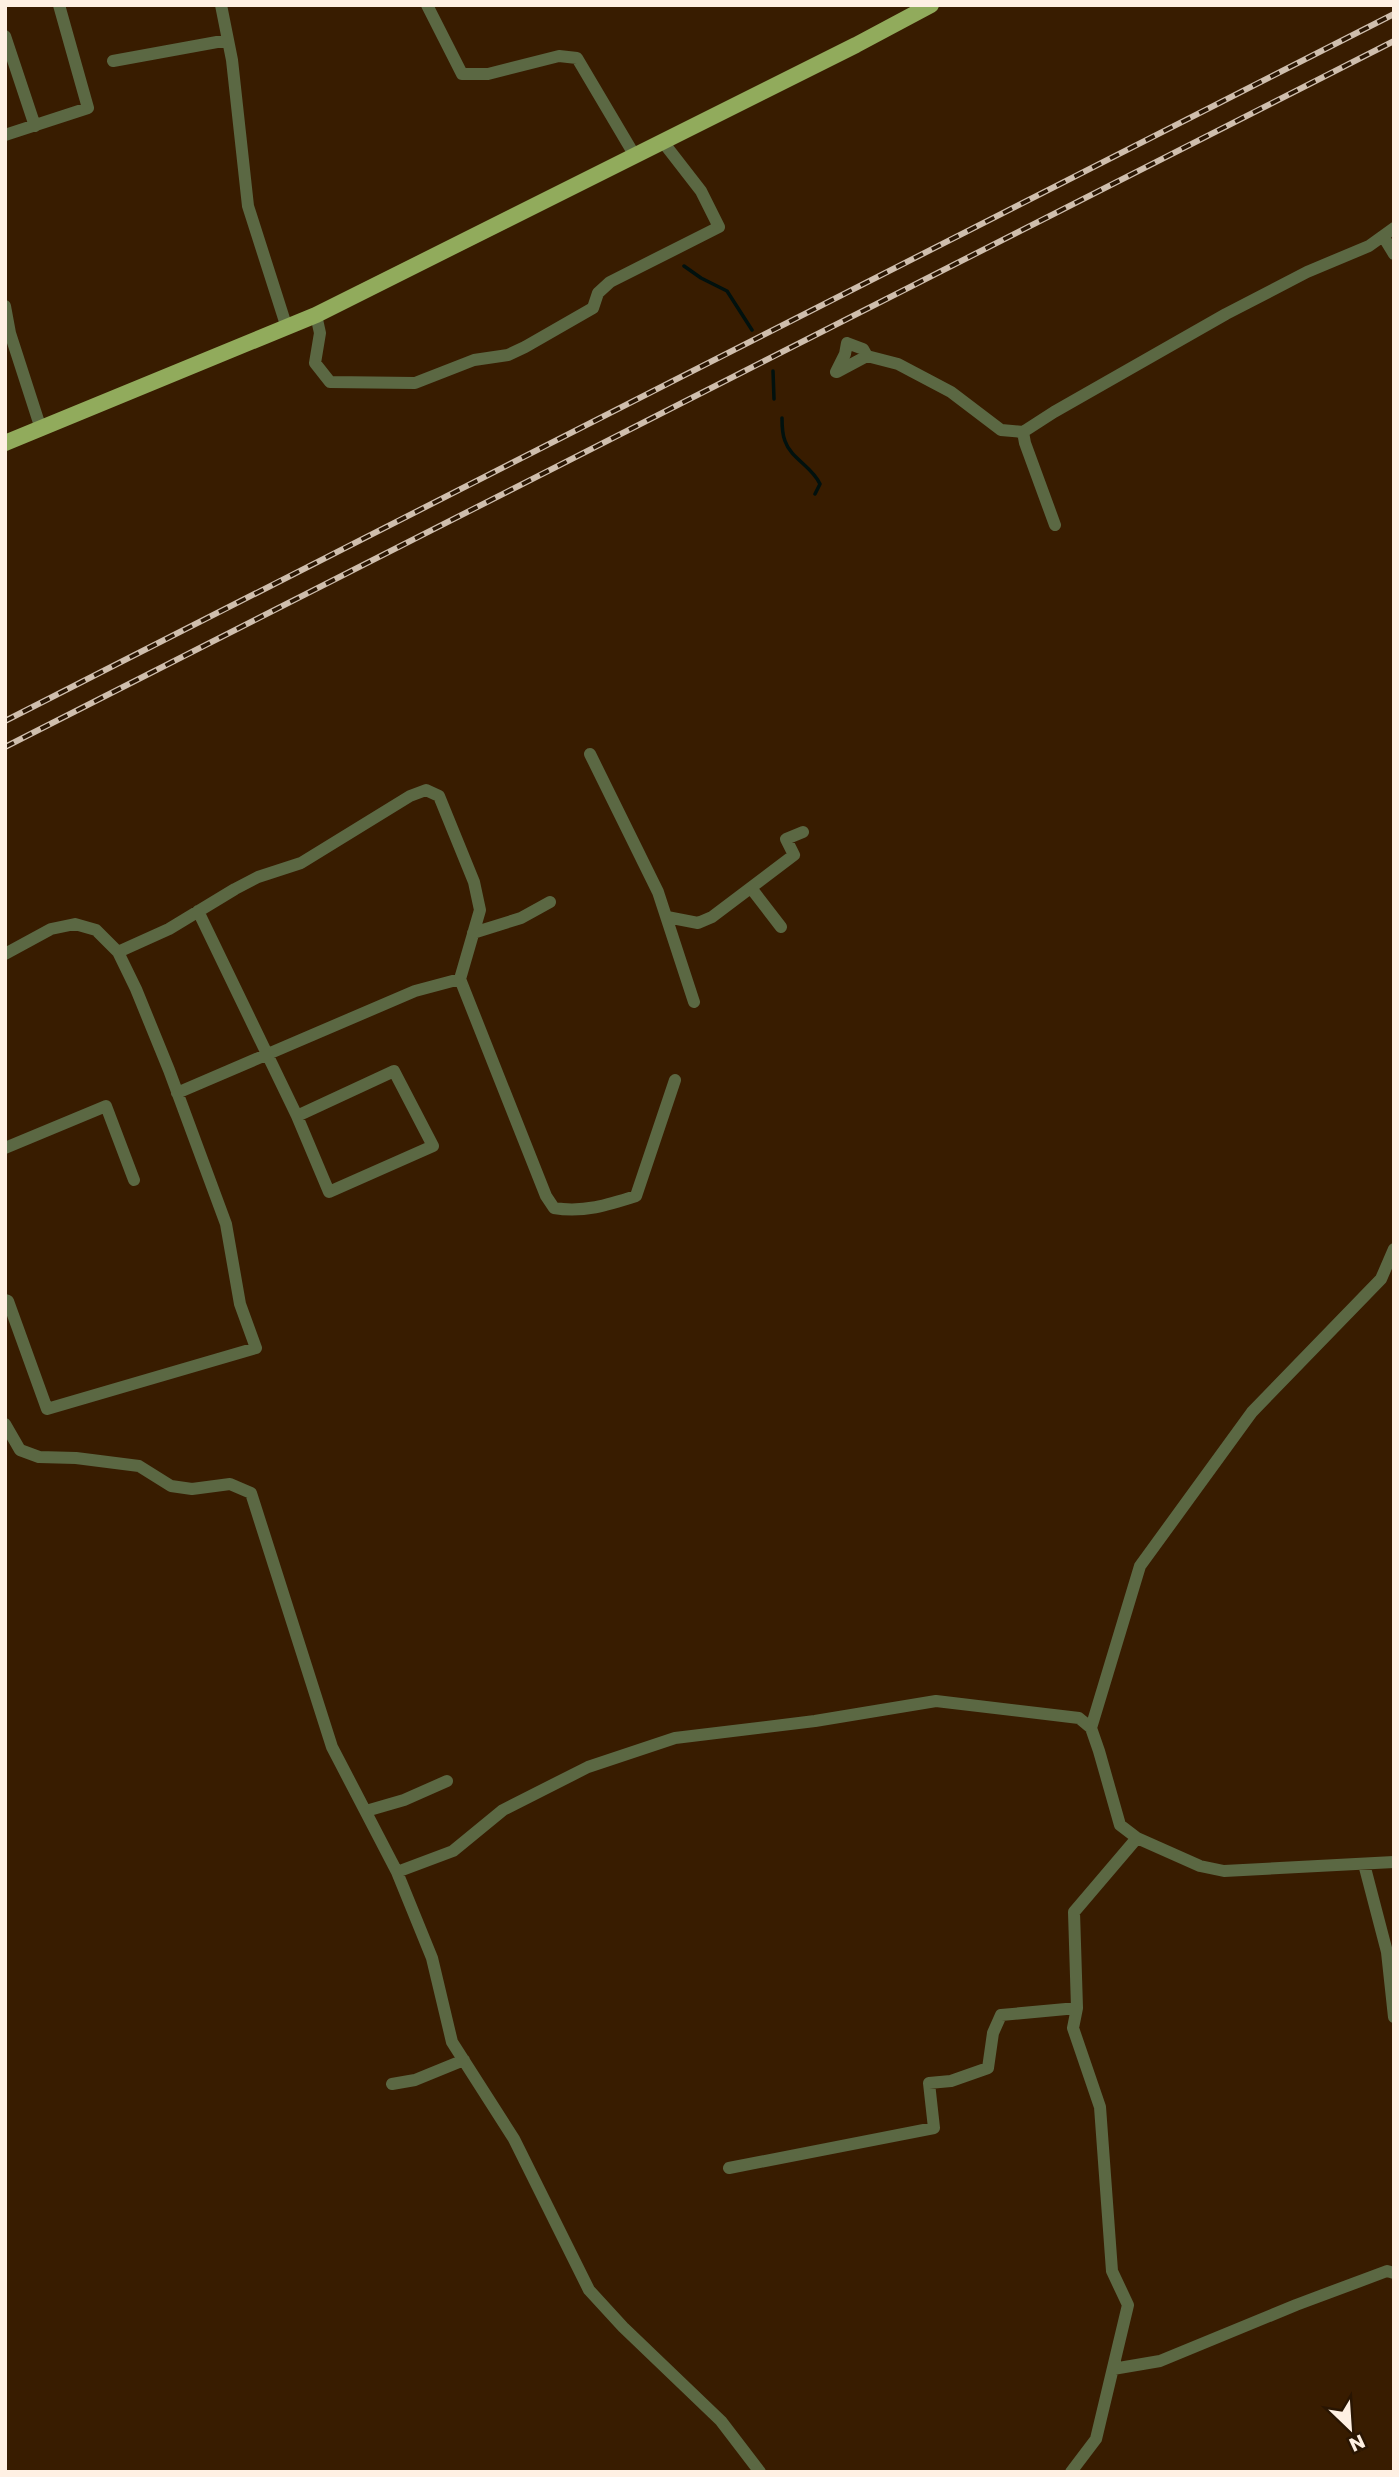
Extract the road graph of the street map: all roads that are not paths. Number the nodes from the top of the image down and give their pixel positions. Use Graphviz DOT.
graph roads {
  1 [pos="59,5"];
  2 [pos="221,5"];
  3 [pos="426,5"];
  4 [pos="931,5"];
  5 [pos="5,36"];
  6 [pos="228,40"];
  7 [pos="113,61"];
  8 [pos="35,126"];
  9 [pos="5,135"];
  10 [pos="663,142"];
  11 [pos="635,156"];
  12 [pos="1389,232"];
  13 [pos="1394,254"];
  14 [pos="5,306"];
  15 [pos="316,316"];
  16 [pos="287,328"];
  17 [pos="867,356"];
  18 [pos="41,429"];
  19 [pos="1023,432"];
  20 [pos="5,443"];
  21 [pos="1055,525"];
  22 [pos="590,754"];
  23 [pos="803,832"];
  24 [pos="751,888"];
  25 [pos="550,902"];
  26 [pos="198,911"];
  27 [pos="667,917"];
  28 [pos="781,927"];
  29 [pos="473,933"];
  30 [pos="118,952"];
  31 [pos="5,954"];
  32 [pos="460,979"];
  33 [pos="694,1002"];
  34 [pos="267,1054"];
  35 [pos="675,1080"];
  36 [pos="177,1093"];
  37 [pos="297,1116"];
  38 [pos="5,1148"];
  39 [pos="134,1180"];
  40 [pos="1394,1249"];
  41 [pos="5,1300"];
  42 [pos="5,1424"];
  43 [pos="1091,1728"];
  44 [pos="447,1781"];
  45 [pos="366,1811"];
  46 [pos="1137,1838"];
  47 [pos="1394,1862"];
  48 [pos="1364,1864"];
  49 [pos="397,1872"];
  50 [pos="1077,2008"];
  51 [pos="1394,2017"];
  52 [pos="464,2060"];
  53 [pos="392,2084"];
  54 [pos="729,2168"];
  55 [pos="1391,2270"];
  56 [pos="1113,2369"];
  57 [pos="760,2472"];
  58 [pos="1071,2472"];
  1 -- 8 [label="street"];
  2 -- 6 [label="street"];
  3 -- 11 [label="street"];
  4 -- 10 [label="main road"];
  5 -- 8 [label="street"];
  6 -- 7 [label="street"];
  6 -- 16 [label="street"];
  8 -- 9 [label="street"];
  10 -- 11 [label="main road"];
  10 -- 15 [label="street"];
  11 -- 15 [label="main road"];
  12 -- 13 [label="street"];
  12 -- 19 [label="street"];
  14 -- 18 [label="street"];
  15 -- 16 [label="main road"];
  16 -- 18 [label="main road"];
  17 -- 19 [label="street"];
  18 -- 20 [label="main road"];
  19 -- 21 [label="street"];
  22 -- 27 [label="street"];
  23 -- 24 [label="street"];
  24 -- 27 [label="street"];
  24 -- 28 [label="street"];
  25 -- 29 [label="street"];
  26 -- 29 [label="street"];
  26 -- 30 [label="street"];
  26 -- 34 [label="street"];
  27 -- 33 [label="street"];
  29 -- 32 [label="street"];
  30 -- 31 [label="street"];
  30 -- 36 [label="street"];
  32 -- 34 [label="street"];
  32 -- 35 [label="street"];
  34 -- 36 [label="street"];
  34 -- 37 [label="street"];
  36 -- 41 [label="street"];
  37 -- 37 [label="street"];
  38 -- 39 [label="street"];
  40 -- 43 [label="street"];
  42 -- 45 [label="street"];
  43 -- 46 [label="street"];
  43 -- 49 [label="street"];
  44 -- 45 [label="street"];
  45 -- 49 [label="street"];
  46 -- 48 [label="street"];
  46 -- 50 [label="street"];
  47 -- 48 [label="street"];
  48 -- 51 [label="street"];
  49 -- 52 [label="street"];
  50 -- 54 [label="street"];
  50 -- 56 [label="street"];
  52 -- 53 [label="street"];
  52 -- 57 [label="street"];
  55 -- 56 [label="street"];
  56 -- 58 [label="street"];
}
